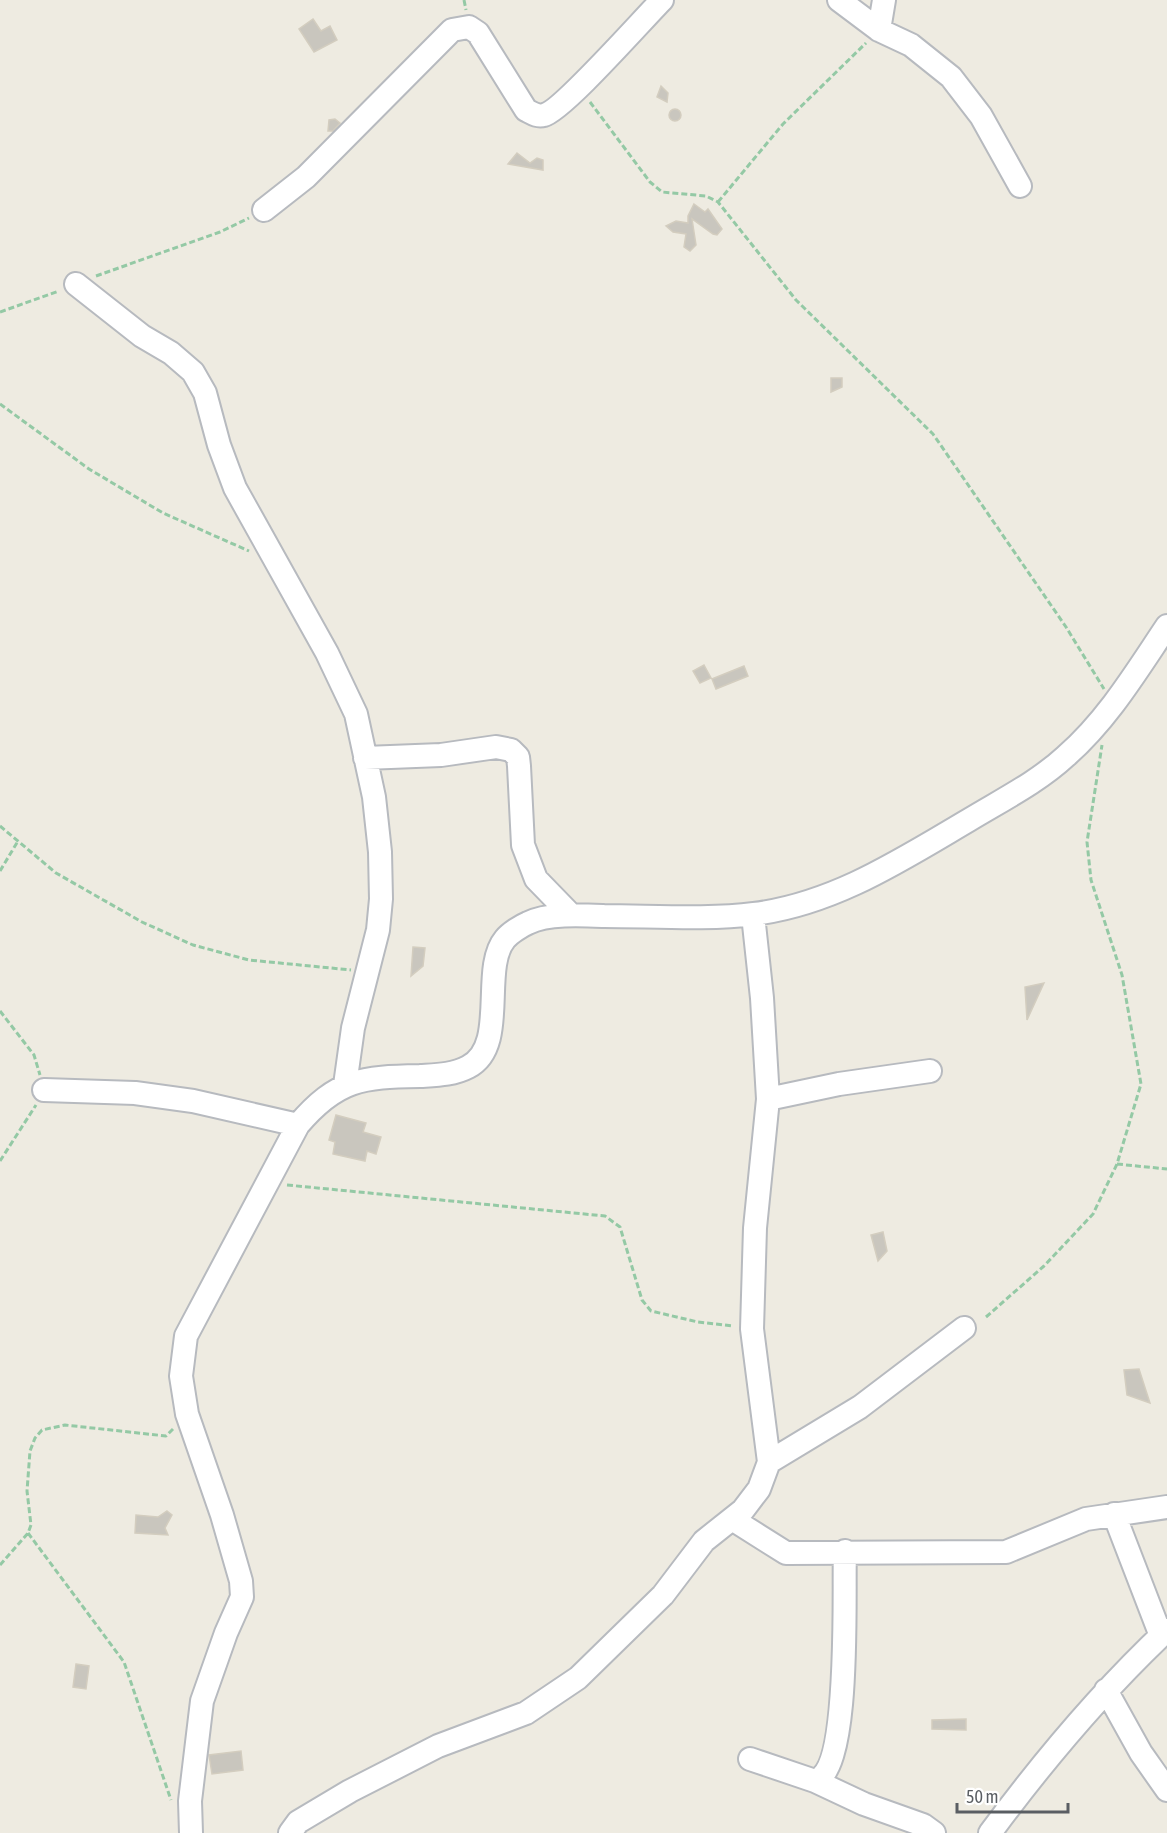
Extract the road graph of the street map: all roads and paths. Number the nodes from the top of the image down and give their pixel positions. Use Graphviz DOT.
graph roads {
  1 [pos="662,0"];
  2 [pos="839,0"];
  3 [pos="884,0"];
  4 [pos="879,30"];
  5 [pos="578,87"];
  6 [pos="1020,186"];
  7 [pos="718,202"];
  8 [pos="264,210"];
  9 [pos="76,284"];
  10 [pos="0,312"];
  11 [pos="0,404"];
  12 [pos="278,564"];
  13 [pos="1167,626"];
  14 [pos="1111,710"];
  15 [pos="366,758"];
  16 [pos="0,826"];
  17 [pos="18,841"];
  18 [pos="0,871"];
  19 [pos="571,915"];
  20 [pos="753,915"];
  21 [pos="367,971"];
  22 [pos="930,1071"];
  23 [pos="345,1084"];
  24 [pos="44,1089"];
  25 [pos="768,1099"];
  26 [pos="298,1125"];
  27 [pos="1117,1164"];
  28 [pos="1167,1169"];
  29 [pos="268,1182"];
  30 [pos="986,1317"];
  31 [pos="964,1328"];
  32 [pos="752,1329"];
  33 [pos="187,1414"];
  34 [pos="769,1462"];
  35 [pos="1167,1507"];
  36 [pos="1114,1514"];
  37 [pos="732,1519"];
  38 [pos="28,1533"];
  39 [pos="844,1551"];
  40 [pos="0,1565"];
  41 [pos="1164,1633"];
  42 [pos="1106,1690"];
  43 [pos="750,1759"];
  44 [pos="816,1781"];
  45 [pos="1167,1790"];
  46 [pos="172,1802"];
  47 [pos="191,1833"];
  48 [pos="290,1833"];
  49 [pos="934,1833"];
  50 [pos="990,1833"];
  1 -- 5 [label="street"];
  2 -- 4 [label="street"];
  3 -- 4 [label="street"];
  4 -- 6 [label="street"];
  4 -- 7 [label="path"];
  5 -- 7 [label="path"];
  5 -- 8 [label="street"];
  7 -- 14 [label="path"];
  8 -- 9 [label="path"];
  9 -- 10 [label="path"];
  9 -- 12 [label="street"];
  11 -- 12 [label="path"];
  12 -- 15 [label="street"];
  13 -- 14 [label="street"];
  14 -- 20 [label="street"];
  14 -- 27 [label="path"];
  15 -- 19 [label="street"];
  15 -- 21 [label="street"];
  16 -- 17 [label="path"];
  17 -- 18 [label="path"];
  17 -- 21 [label="path"];
  19 -- 20 [label="street"];
  19 -- 23 [label="street"];
  20 -- 25 [label="street"];
  21 -- 23 [label="street"];
  22 -- 25 [label="street"];
  23 -- 26 [label="street"];
  24 -- 26 [label="street"];
  25 -- 32 [label="street"];
  26 -- 29 [label="street"];
  27 -- 28 [label="path"];
  27 -- 30 [label="path"];
  29 -- 32 [label="path"];
  29 -- 33 [label="street"];
  31 -- 34 [label="street"];
  32 -- 34 [label="street"];
  33 -- 38 [label="path"];
  33 -- 47 [label="street"];
  34 -- 37 [label="street"];
  35 -- 36 [label="street"];
  36 -- 39 [label="street"];
  36 -- 41 [label="street"];
  37 -- 39 [label="street"];
  37 -- 48 [label="street"];
  38 -- 40 [label="path"];
  38 -- 46 [label="path"];
  39 -- 44 [label="street"];
  41 -- 42 [label="street"];
  42 -- 45 [label="street"];
  42 -- 50 [label="street"];
  43 -- 44 [label="street"];
  44 -- 49 [label="street"];
}
